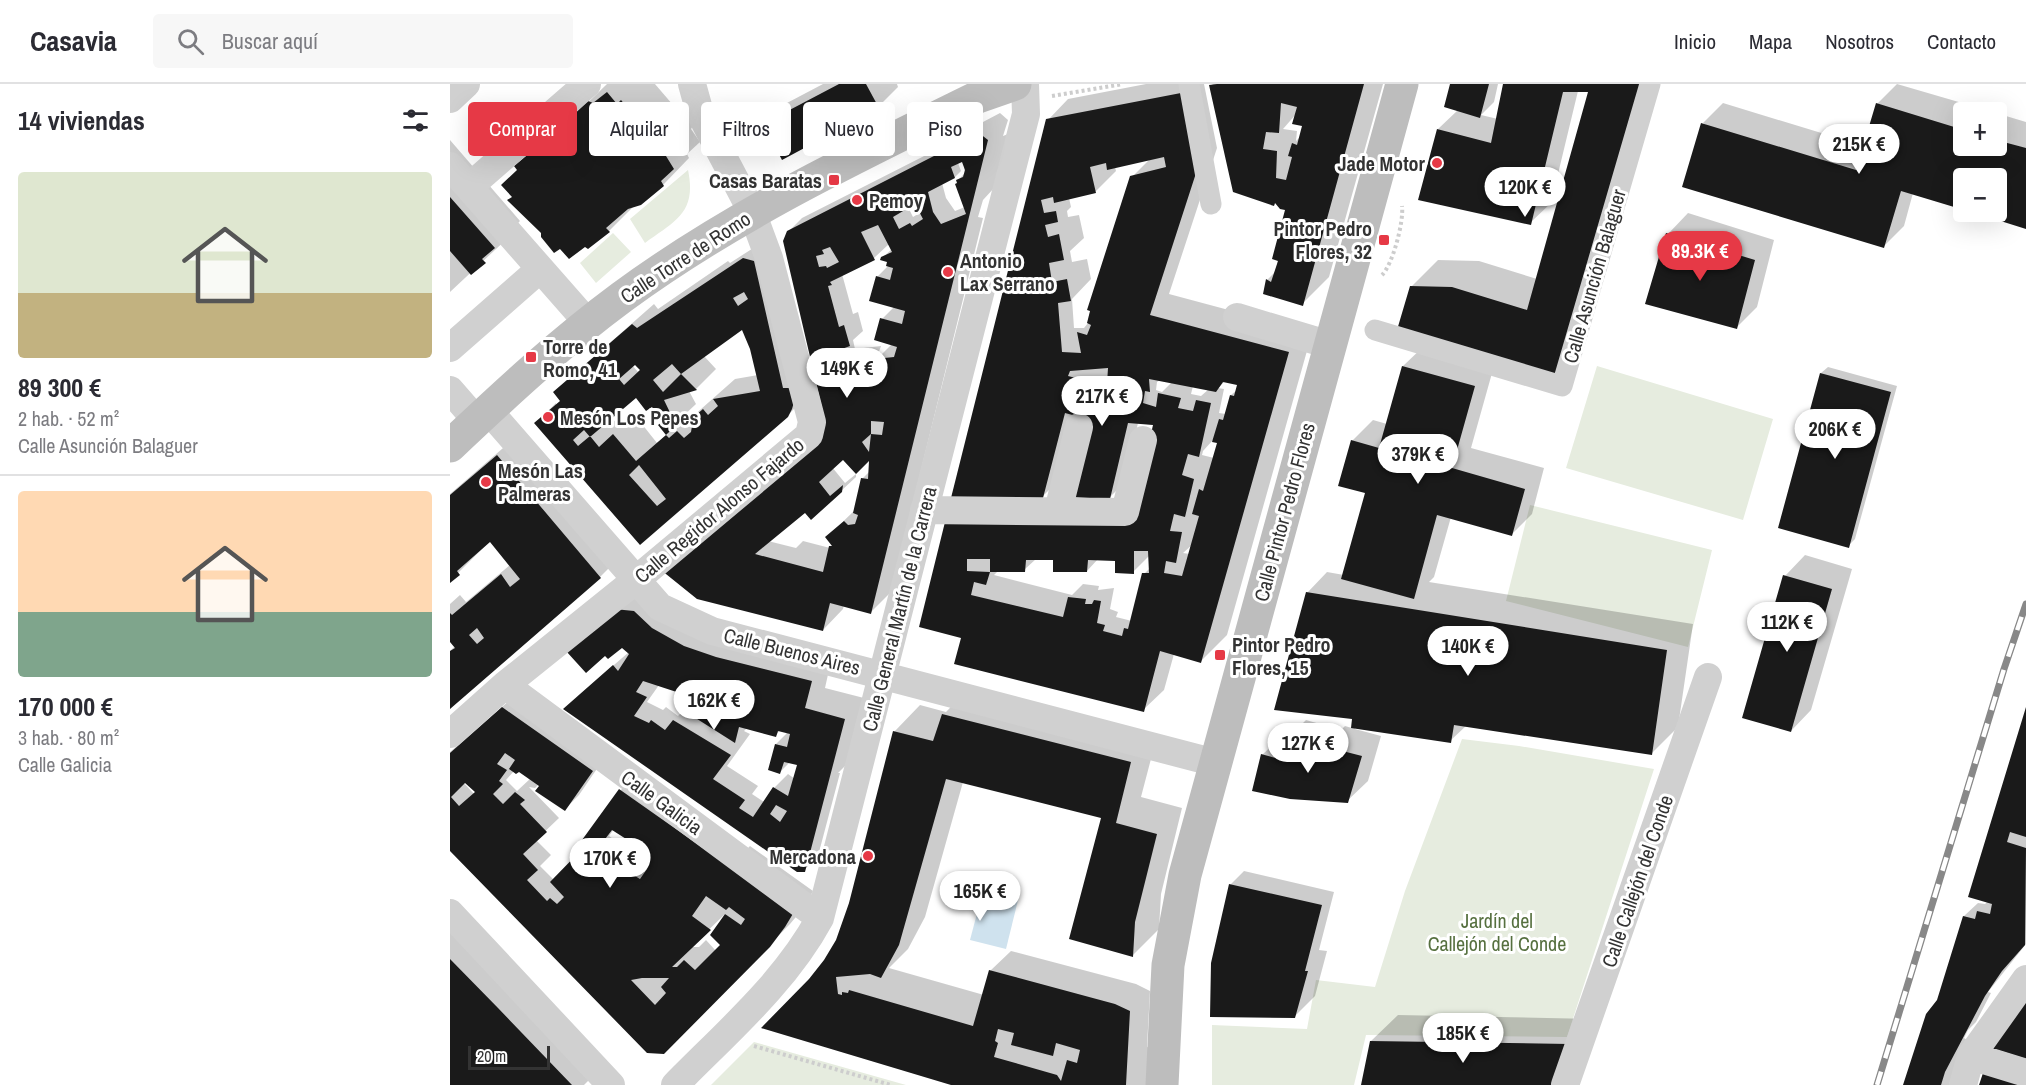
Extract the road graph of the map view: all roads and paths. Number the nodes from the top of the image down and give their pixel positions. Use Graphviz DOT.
graph roads {
  1 [pos="466,84"];
  2 [pos="587,84"];
  3 [pos="692,84"];
  4 [pos="1015,84"];
  5 [pos="1025,84"];
  6 [pos="1189,84"];
  7 [pos="1402,84"];
  8 [pos="1650,84"];
  9 [pos="450,99"];
  10 [pos="450,166"];
  11 [pos="469,187"];
  12 [pos="1211,204"];
  13 [pos="752,212"];
  14 [pos="540,269"];
  15 [pos="1237,317"];
  16 [pos="588,324"];
  17 [pos="1375,330"];
  18 [pos="1330,345"];
  19 [pos="450,348"];
  20 [pos="450,390"];
  21 [pos="483,415"];
  22 [pos="1079,428"];
  23 [pos="1143,440"];
  24 [pos="450,446"];
  25 [pos="924,510"];
  26 [pos="1058,511"];
  27 [pos="637,579"];
  28 [pos="883,675"];
  29 [pos="1708,677"];
  30 [pos="505,685"];
  31 [pos="450,734"];
  32 [pos="1216,763"];
  33 [pos="450,913"];
  34 [pos="820,918"];
  35 [pos="2026,980"];
  36 [pos="748,1044"];
  37 [pos="1971,1056"];
  38 [pos="2026,1073"];
  39 [pos="610,1085"];
  40 [pos="675,1085"];
  41 [pos="891,1085"];
  42 [pos="1162,1085"];
  43 [pos="1565,1085"];
  44 [pos="1963,1085"];
  1 -- 9 [label="street"];
  2 -- 11 [label="street"];
  3 -- 13 [label="street, Calle Regidor Alonso Fajardo"];
  4 -- 13 [label="main road, Calle Torre de Romo"];
  5 -- 25 [label="street, Calle General Martín de la Carrera"];
  6 -- 12 [label="street"];
  7 -- 18 [label="main road, Calle Pintor Pedro Flores"];
  8 -- 17 [label="street, Calle Asunción Balaguer"];
  10 -- 11 [label="street"];
  11 -- 14 [label="street"];
  13 -- 16 [label="main road, Calle Torre de Romo"];
  13 -- 27 [label="street, Calle Regidor Alonso Fajardo"];
  14 -- 16 [label="street"];
  14 -- 19 [label="street"];
  15 -- 18 [label="street"];
  16 -- 21 [label="main road, Calle Torre de Romo"];
  18 -- 32 [label="main road, Calle Pintor Pedro Flores"];
  20 -- 21 [label="street, Calle Buenos Aires"];
  21 -- 24 [label="main road, Calle Torre de Romo"];
  21 -- 27 [label="street, Calle Buenos Aires"];
  22 -- 26 [label="street"];
  23 -- 26 [label="street"];
  25 -- 26 [label="street"];
  25 -- 28 [label="street, Calle General Martín de la Carrera"];
  27 -- 28 [label="street, Calle Buenos Aires"];
  27 -- 30 [label="street, Calle Regidor Alonso Fajardo"];
  28 -- 32 [label="street, Calle Buenos Aires"];
  28 -- 34 [label="street, Calle General Martín de la Carrera"];
  29 -- 43 [label="street, Calle Callejón del Conde"];
  30 -- 31 [label="street, Calle Regidor Alonso Fajardo"];
  30 -- 34 [label="street, Calle Galicia"];
  32 -- 42 [label="main road, Calle Pintor Pedro Flores"];
  33 -- 39 [label="street"];
  34 -- 40 [label="street, Calle General Martín de la Carrera"];
  35 -- 37 [label="street"];
  36 -- 41 [label="path"];
  37 -- 38 [label="street"];
  37 -- 44 [label="street"];
}
